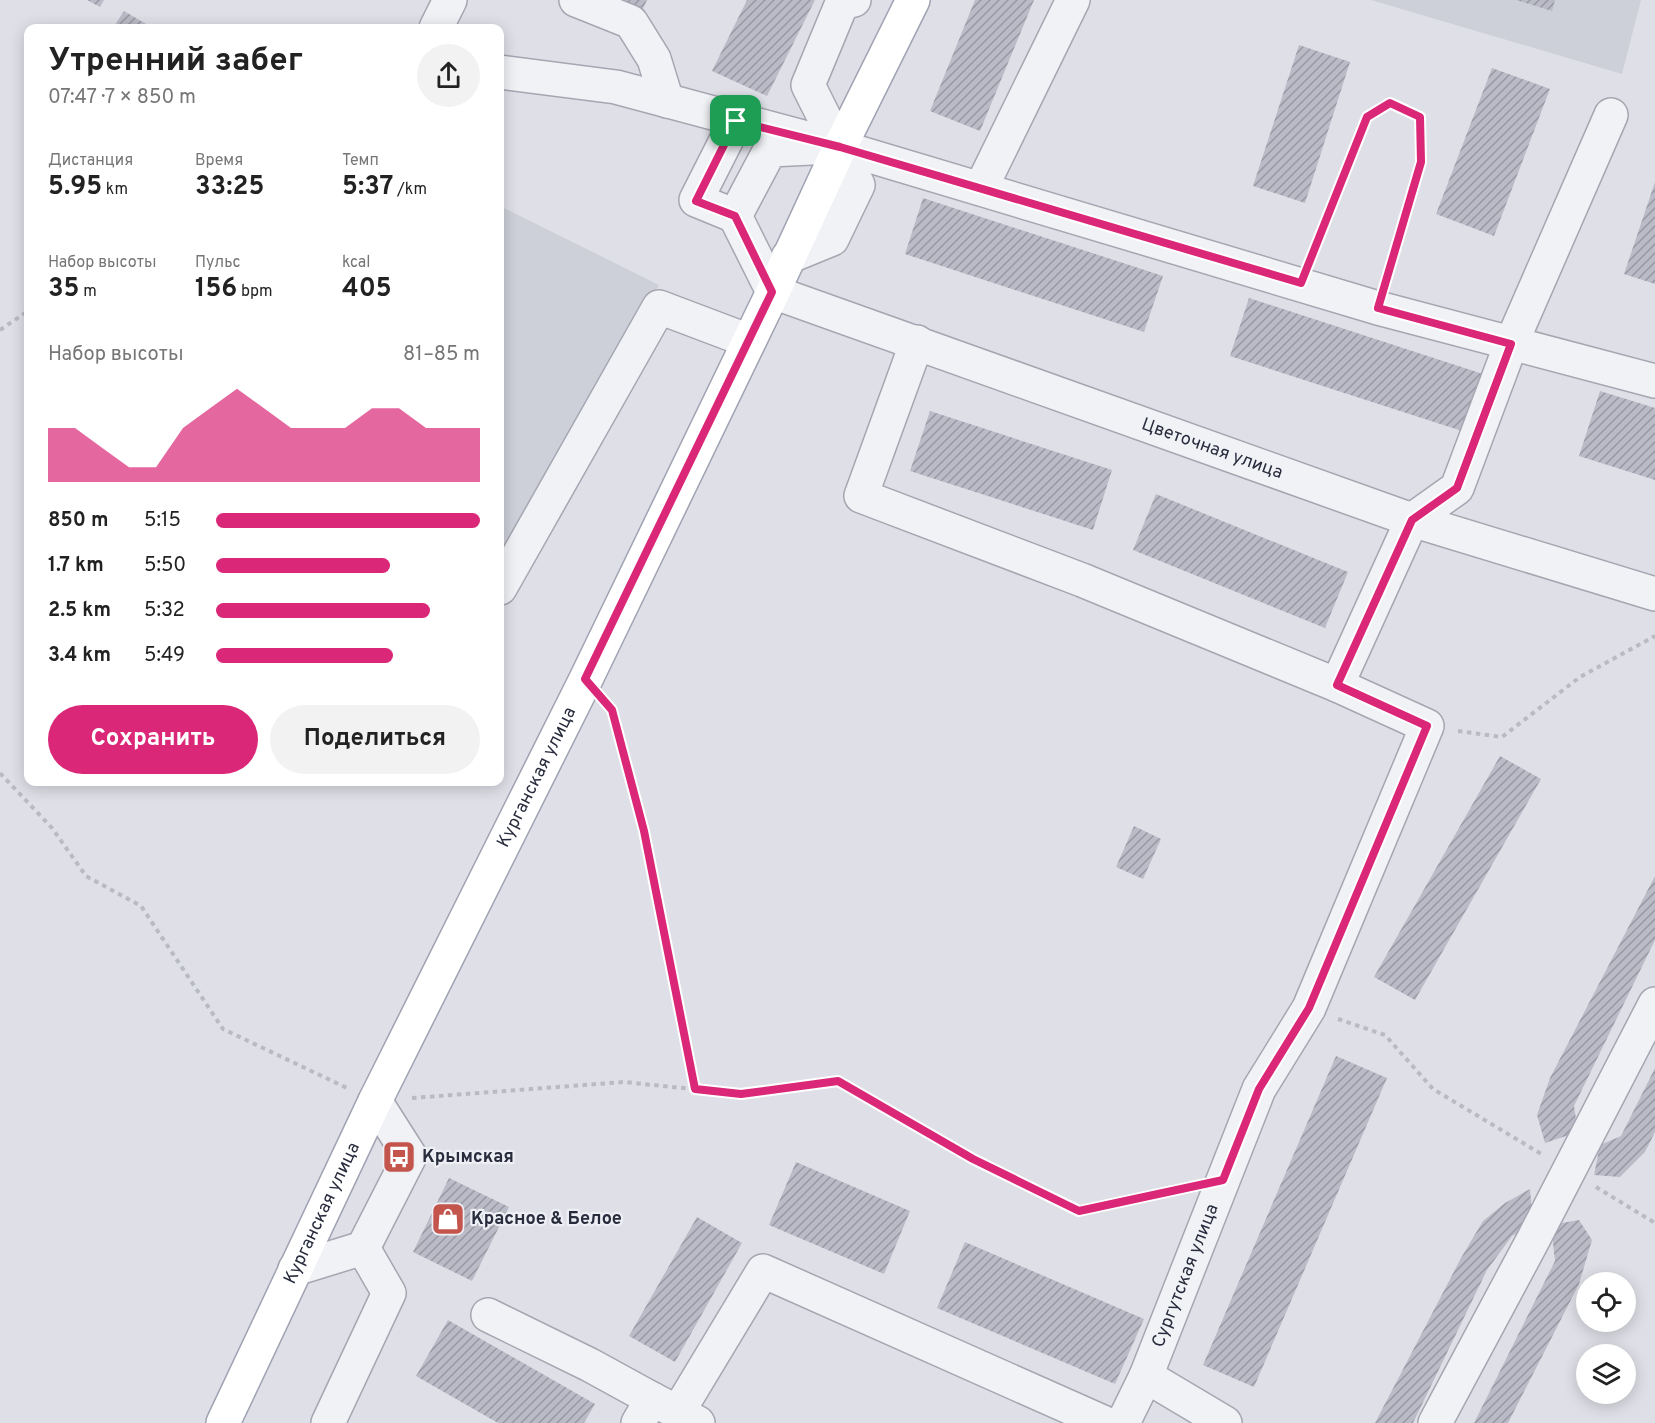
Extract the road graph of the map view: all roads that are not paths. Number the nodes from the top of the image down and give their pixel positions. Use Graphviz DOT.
graph roads {
  1 [pos="450,0"];
  2 [pos="576,0"];
  3 [pos="854,0"];
  4 [pos="913,0"];
  5 [pos="1073,0"];
  6 [pos="438,24"];
  7 [pos="504,73"];
  8 [pos="667,101"];
  9 [pos="1611,115"];
  10 [pos="736,121"];
  11 [pos="840,147"];
  12 [pos="981,188"];
  13 [pos="735,216"];
  14 [pos="772,292"];
  15 [pos="749,341"];
  16 [pos="917,342"];
  17 [pos="1511,344"];
  18 [pos="1655,381"];
  19 [pos="1412,520"];
  20 [pos="504,581"];
  21 [pos="1655,594"];
  22 [pos="1337,685"];
  23 [pos="1655,1004"];
  24 [pos="375,1101"];
  25 [pos="363,1248"];
  26 [pos="295,1269"];
  27 [pos="488,1315"];
  28 [pos="1146,1376"];
  29 [pos="666,1414"];
  30 [pos="223,1423"];
  31 [pos="328,1423"];
  32 [pos="1105,1423"];
  33 [pos="1123,1423"];
  34 [pos="1225,1423"];
  35 [pos="1435,1423"];
  1 -- 6 [label="street"];
  2 -- 8 [label="street"];
  3 -- 11 [label="street"];
  4 -- 11 [label="main road, Курганская улица"];
  5 -- 12 [label="street"];
  7 -- 8 [label="street"];
  8 -- 10 [label="street"];
  9 -- 17 [label="street"];
  10 -- 11 [label="street"];
  10 -- 13 [label="street"];
  11 -- 12 [label="street"];
  11 -- 13 [label="street"];
  11 -- 14 [label="main road, Курганская улица"];
  12 -- 17 [label="street"];
  13 -- 14 [label="street"];
  14 -- 15 [label="main road, Курганская улица"];
  14 -- 16 [label="street, Цветочная улица"];
  15 -- 20 [label="street"];
  15 -- 24 [label="main road, Курганская улица"];
  16 -- 19 [label="street, Цветочная улица"];
  16 -- 22 [label="street"];
  17 -- 18 [label="street"];
  17 -- 19 [label="street"];
  19 -- 21 [label="street, Цветочная улица"];
  19 -- 22 [label="street"];
  22 -- 28 [label="street, Сургутская улица"];
  23 -- 35 [label="street"];
  24 -- 25 [label="street"];
  24 -- 26 [label="main road, Курганская улица"];
  25 -- 26 [label="street"];
  25 -- 31 [label="street"];
  26 -- 30 [label="main road, Курганская улица"];
  27 -- 29 [label="street"];
  28 -- 33 [label="street, Сургутская улица"];
  28 -- 34 [label="street"];
  29 -- 32 [label="street"];
}
